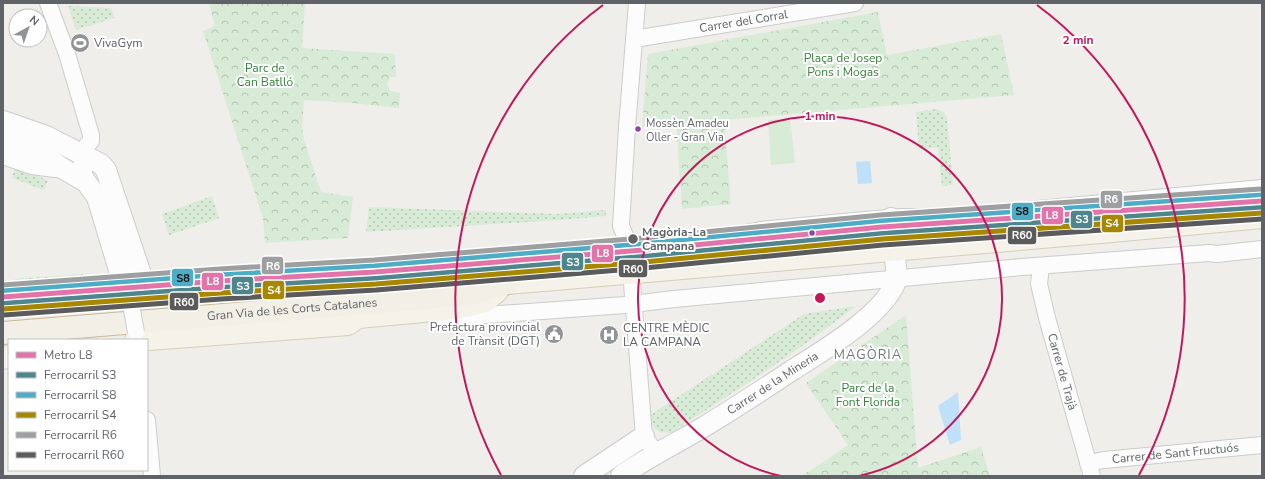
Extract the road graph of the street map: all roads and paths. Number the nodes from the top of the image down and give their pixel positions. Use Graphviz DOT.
graph roads {
  1 [pos="48,3"];
  2 [pos="637,3"];
  3 [pos="855,3"];
  4 [pos="634,39"];
  5 [pos="3,121"];
  6 [pos="3,138"];
  7 [pos="33,148"];
  8 [pos="3,154"];
  9 [pos="86,156"];
  10 [pos="62,168"];
  11 [pos="86,182"];
  12 [pos="1262,188"];
  13 [pos="1262,217"];
  14 [pos="891,218"];
  15 [pos="629,245"];
  16 [pos="1262,249"];
  17 [pos="895,250"];
  18 [pos="1041,266"];
  19 [pos="395,267"];
  20 [pos="632,272"];
  21 [pos="897,278"];
  22 [pos="508,282"];
  23 [pos="135,291"];
  24 [pos="3,293"];
  25 [pos="64,295"];
  26 [pos="635,304"];
  27 [pos="3,307"];
  28 [pos="3,318"];
  29 [pos="348,324"];
  30 [pos="3,333"];
  31 [pos="137,338"];
  32 [pos="148,431"];
  33 [pos="644,436"];
  34 [pos="1262,445"];
  35 [pos="657,455"];
  36 [pos="1090,469"];
  37 [pos="152,476"];
  38 [pos="584,476"];
  39 [pos="621,476"];
  1 -- 9 [label="street"];
  2 -- 4 [label="street"];
  3 -- 4 [label="street, Carrer del Corral"];
  4 -- 15 [label="street"];
  5 -- 9 [label="street"];
  6 -- 7 [label="street"];
  7 -- 9 [label="street"];
  7 -- 10 [label="street"];
  8 -- 10 [label="street"];
  9 -- 11 [label="street"];
  9 -- 23 [label="street"];
  10 -- 11 [label="street"];
  11 -- 23 [label="street"];
  12 -- 14 [label="street"];
  13 -- 17 [label="main road, Gran Via de les Corts Catalanes"];
  14 -- 15 [label="street"];
  14 -- 17 [label="street"];
  15 -- 19 [label="street"];
  15 -- 20 [label="street"];
  16 -- 18 [label="street"];
  17 -- 20 [label="main road, Gran Via de les Corts Catalanes"];
  17 -- 21 [label="street"];
  18 -- 21 [label="street"];
  18 -- 36 [label="street, Carrer de Trajà"];
  19 -- 22 [label="main road"];
  19 -- 23 [label="main road"];
  20 -- 22 [label="main road, Gran Via de les Corts Catalanes"];
  20 -- 26 [label="street"];
  21 -- 26 [label="street"];
  21 -- 35 [label="street, Carrer de la Mineria"];
  22 -- 28 [label="highway, Gran Via de les Corts Catalanes"];
  22 -- 29 [label="main road"];
  22 -- 30 [label="highway, Gran Via de les Corts Catalanes"];
  23 -- 25 [label="main road"];
  23 -- 31 [label="street, bridge"];
  24 -- 25 [label="main road"];
  25 -- 27 [label="highway"];
  26 -- 29 [label="street"];
  26 -- 33 [label="street"];
  29 -- 31 [label="main road"];
  32 -- 37 [label="street"];
  33 -- 35 [label="street"];
  33 -- 38 [label="street"];
  34 -- 36 [label="street, Carrer de Sant Fructuós"];
  35 -- 39 [label="street, Carrer de la Mineria"];
}
